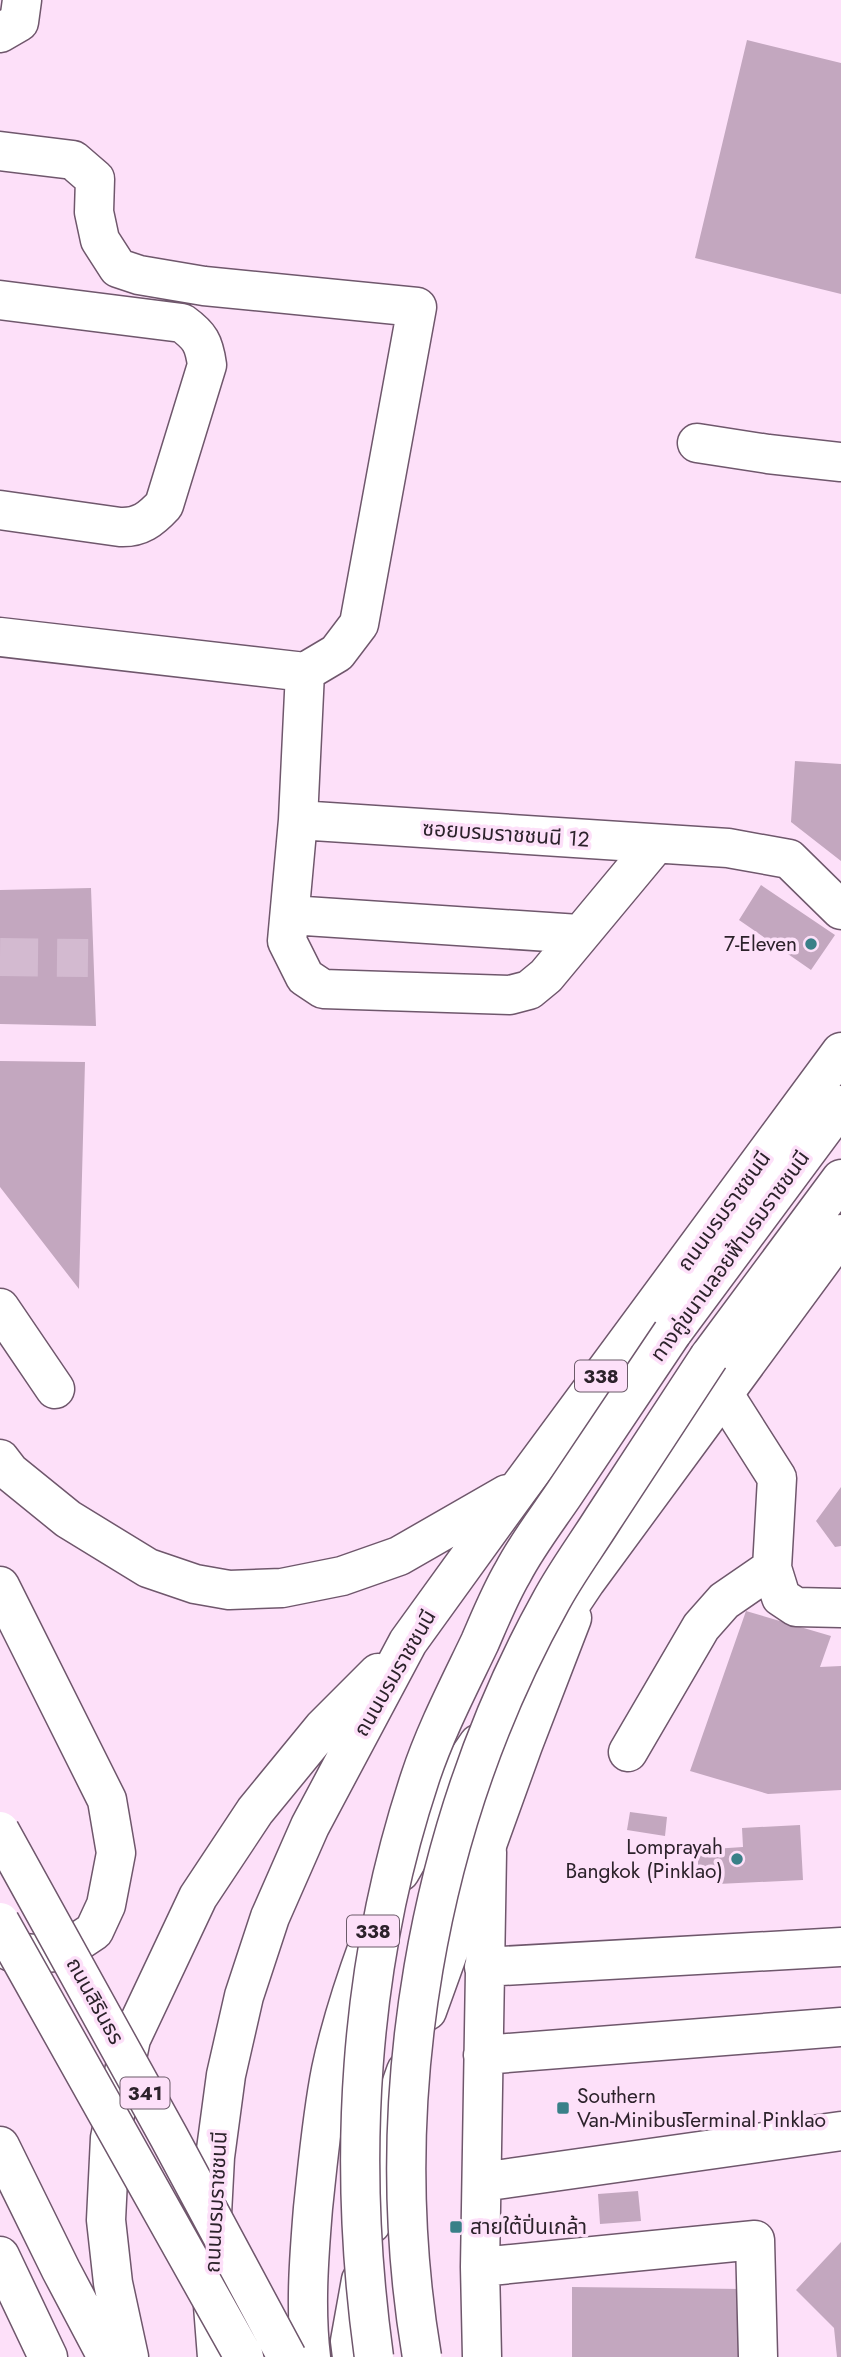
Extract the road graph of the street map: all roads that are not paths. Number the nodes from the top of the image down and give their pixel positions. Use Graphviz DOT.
graph roads {
  1 [pos="22,0"];
  2 [pos="0,33"];
  3 [pos="0,151"];
  4 [pos="0,300"];
  5 [pos="697,443"];
  6 [pos="841,462"];
  7 [pos="0,510"];
  8 [pos="0,637"];
  9 [pos="305,672"];
  10 [pos="298,820"];
  11 [pos="655,845"];
  12 [pos="841,910"];
  13 [pos="290,915"];
  14 [pos="579,934"];
  15 [pos="841,1052"];
  16 [pos="841,1105"];
  17 [pos="841,1179"];
  18 [pos="841,1234"];
  19 [pos="0,1308"];
  20 [pos="55,1389"];
  21 [pos="723,1393"];
  22 [pos="0,1460"];
  23 [pos="520,1487"];
  24 [pos="772,1567"];
  25 [pos="586,1581"];
  26 [pos="0,1586"];
  27 [pos="841,1608"];
  28 [pos="408,1642"];
  29 [pos="628,1752"];
  30 [pos="0,1831"];
  31 [pos="487,1844"];
  32 [pos="0,1922"];
  33 [pos="0,1945"];
  34 [pos="841,1947"];
  35 [pos="484,1967"];
  36 [pos="841,2027"];
  37 [pos="483,2055"];
  38 [pos="841,2131"];
  39 [pos="0,2146"];
  40 [pos="482,2182"];
  41 [pos="0,2256"];
  42 [pos="480,2267"];
  43 [pos="302,2349"];
  44 [pos="48,2357"];
  45 [pos="107,2357"];
  46 [pos="129,2357"];
  47 [pos="217,2357"];
  48 [pos="244,2357"];
  49 [pos="352,2357"];
  50 [pos="374,2357"];
  51 [pos="422,2357"];
  52 [pos="482,2357"];
  53 [pos="758,2357"];
  1 -- 2 [label="main road"];
  3 -- 9 [label="main road"];
  4 -- 7 [label="main road"];
  5 -- 6 [label="main road"];
  8 -- 9 [label="main road"];
  9 -- 10 [label="main road"];
  10 -- 11 [label="main road, ซอยบรมราชชนนี 12"];
  10 -- 13 [label="main road"];
  11 -- 12 [label="main road, ซอยบรมราชชนนี 12"];
  11 -- 14 [label="main road"];
  13 -- 14 [label="main road"];
  13 -- 14 [label="main road"];
  15 -- 23 [label="main road, ถนนบรมราชชนนี / 338"];
  16 -- 50 [label="main road, ทางคู่ขนานลอยฟ้าบรมราชชนนี, bridge"];
  17 -- 51 [label="main road, ทางคู่ขนานลอยฟ้าบรมราชชนนี, bridge"];
  18 -- 21 [label="main road, 338"];
  19 -- 20 [label="main road"];
  21 -- 24 [label="main road"];
  21 -- 25 [label="main road, 338"];
  22 -- 23 [label="main road"];
  23 -- 28 [label="main road, ถนนบรมราชชนนี / 338"];
  24 -- 27 [label="main road"];
  24 -- 29 [label="main road"];
  25 -- 31 [label="main road"];
  25 -- 43 [label="main road, 338"];
  26 -- 33 [label="main road"];
  28 -- 46 [label="main road"];
  28 -- 47 [label="main road, ถนนบรมราชชนนี / 338"];
  30 -- 43 [label="main road, ถนนสิรินธร / 341, bridge"];
  31 -- 35 [label="main road"];
  31 -- 49 [label="main road"];
  32 -- 48 [label="main road, bridge"];
  34 -- 35 [label="main road"];
  35 -- 37 [label="main road"];
  36 -- 37 [label="main road"];
  37 -- 40 [label="main road"];
  38 -- 40 [label="main road"];
  39 -- 45 [label="main road"];
  40 -- 42 [label="main road"];
  41 -- 44 [label="main road"];
  42 -- 52 [label="main road"];
  42 -- 53 [label="main road"];
}
